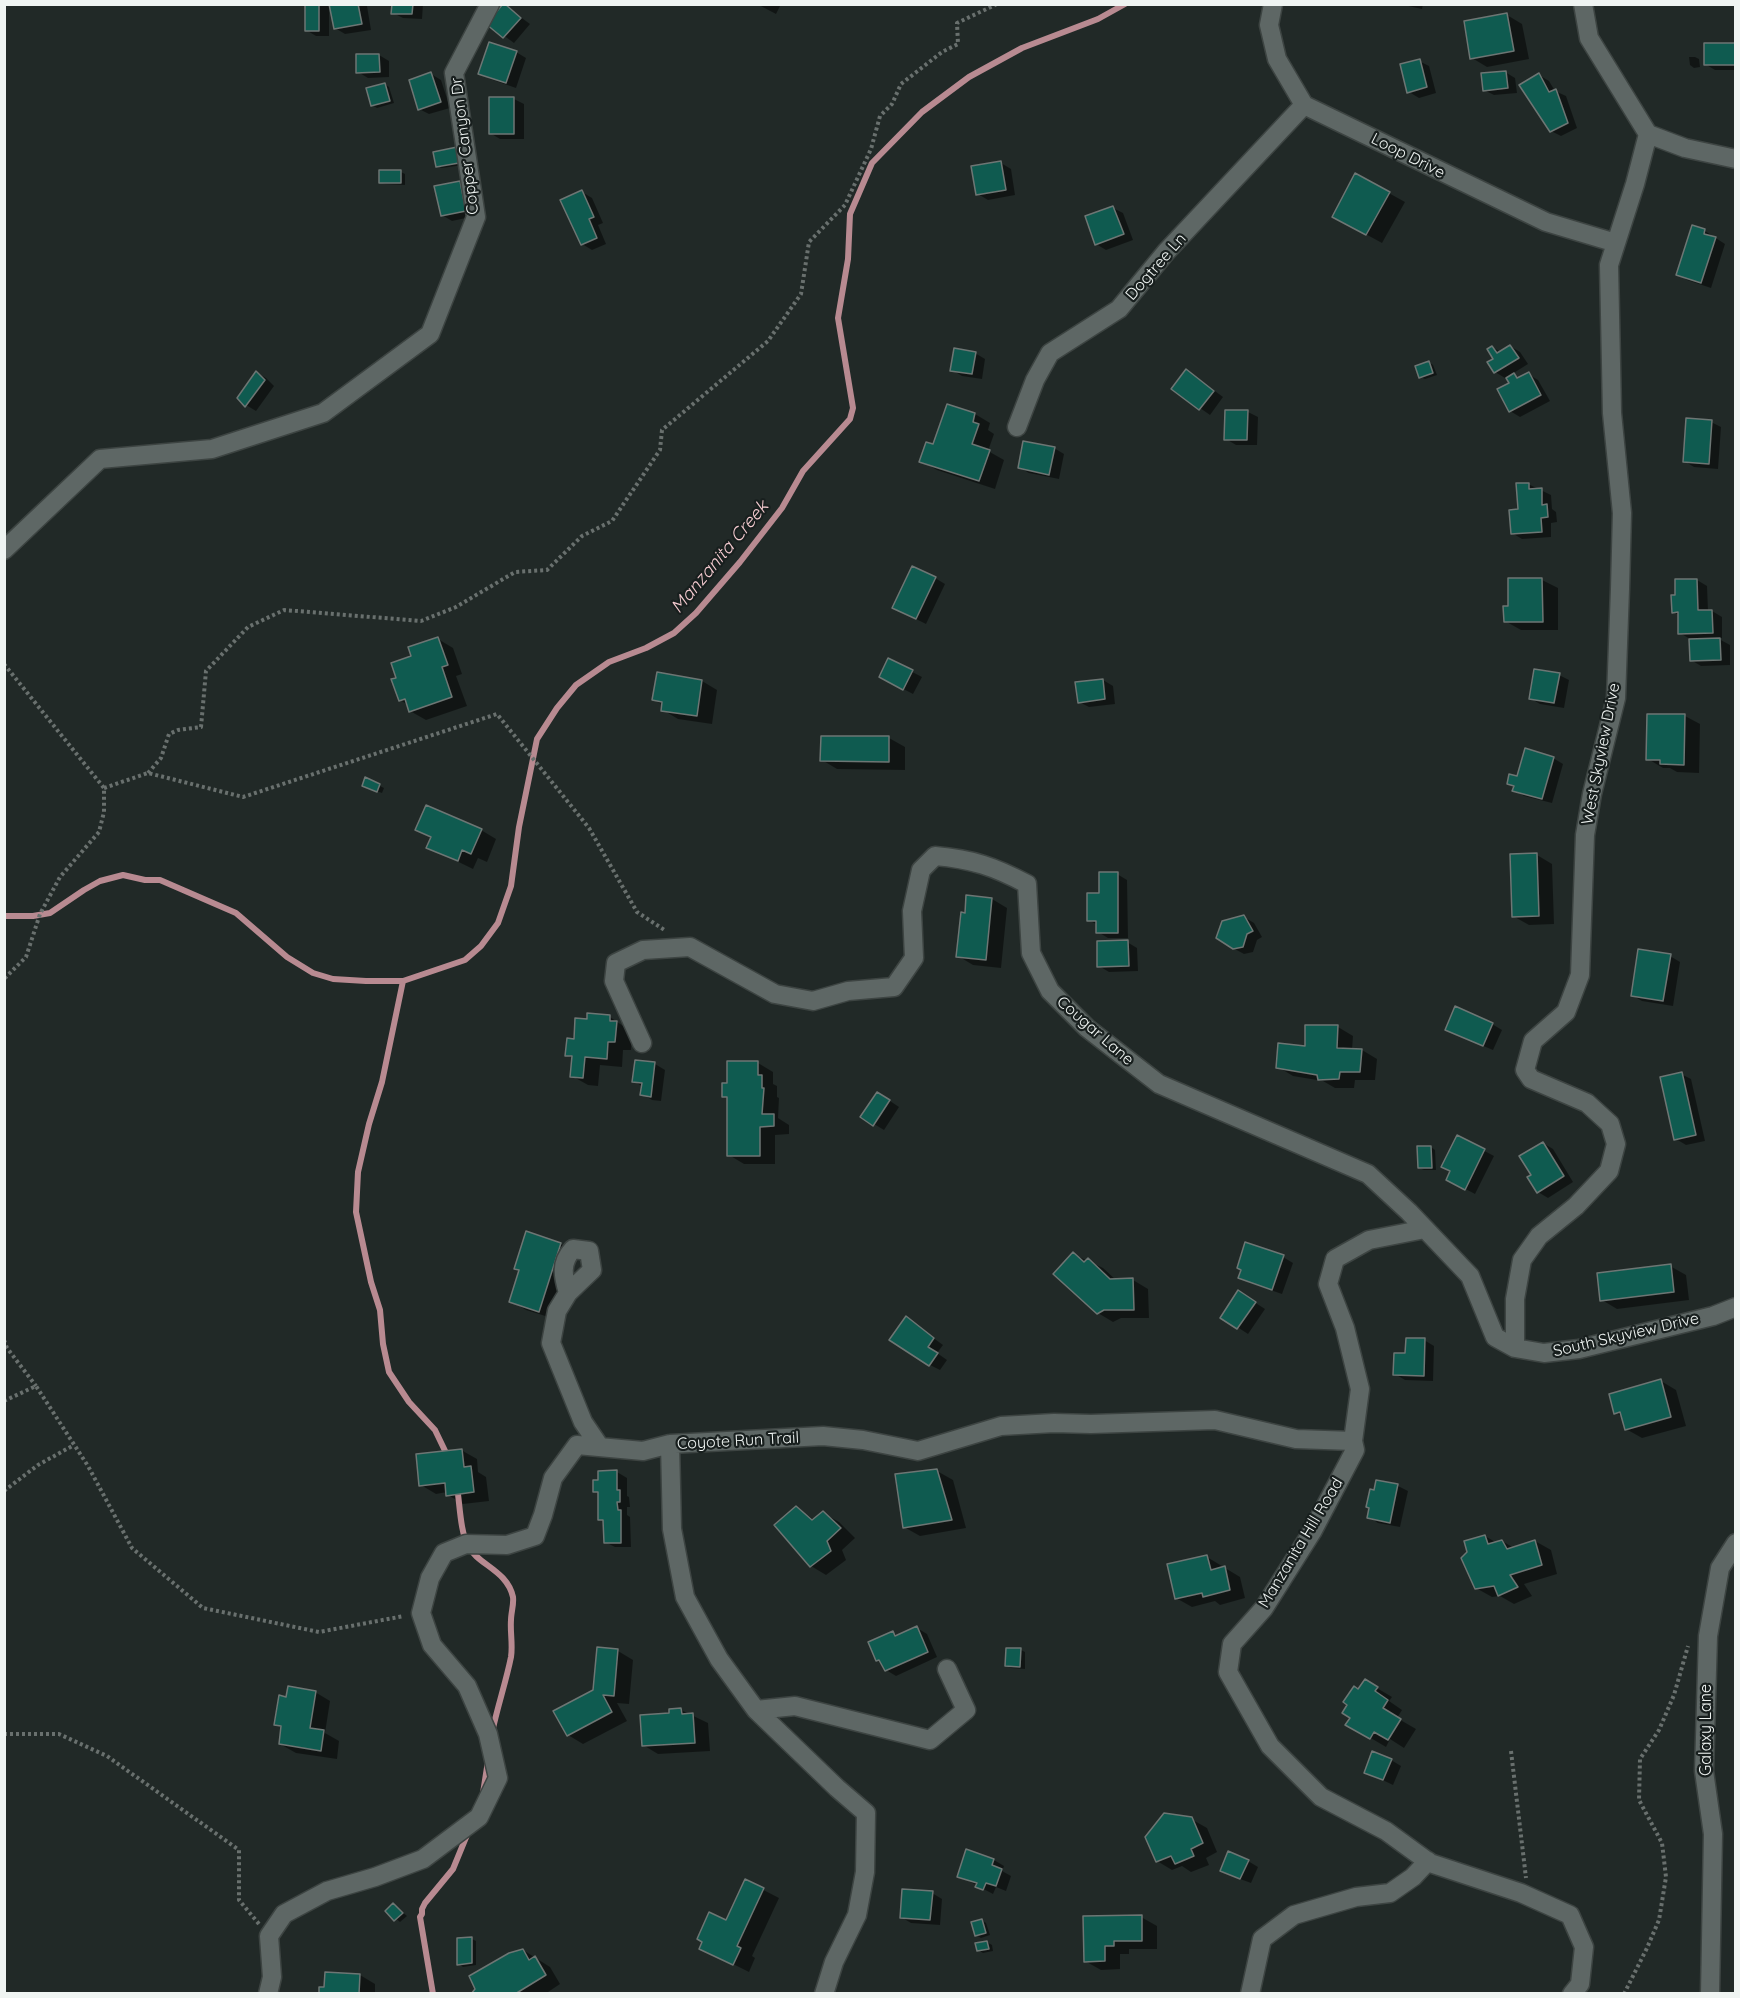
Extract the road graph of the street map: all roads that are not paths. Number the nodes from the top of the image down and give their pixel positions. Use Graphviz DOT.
graph roads {
  1 [pos="490,4"];
  2 [pos="1273,4"];
  3 [pos="1583,4"];
  4 [pos="1304,105"];
  5 [pos="1648,134"];
  6 [pos="1736,159"];
  7 [pos="1616,243"];
  8 [pos="1017,427"];
  9 [pos="4,550"];
  10 [pos="642,1043"];
  11 [pos="1425,1229"];
  12 [pos="568,1293"];
  13 [pos="1736,1307"];
  14 [pos="1515,1348"];
  15 [pos="670,1444"];
  16 [pos="1354,1446"];
  17 [pos="600,1447"];
  18 [pos="1736,1543"];
  19 [pos="947,1669"];
  20 [pos="756,1710"];
  21 [pos="1428,1862"];
  22 [pos="268,1994"];
  23 [pos="824,1994"];
  24 [pos="1250,1994"];
  25 [pos="1572,1994"];
  26 [pos="1710,1994"];
  1 -- 9 [label="street, Copper Canyon Dr"];
  2 -- 4 [label="street"];
  3 -- 5 [label="street"];
  4 -- 7 [label="street, Loop Drive"];
  4 -- 8 [label="street, Dogtree Ln"];
  5 -- 6 [label="street"];
  5 -- 7 [label="street, West Skyview Drive"];
  7 -- 14 [label="street, West Skyview Drive"];
  10 -- 11 [label="street, Cougar Lane"];
  11 -- 14 [label="street, Cougar Lane"];
  11 -- 16 [label="street"];
  12 -- 17 [label="street"];
  13 -- 14 [label="street, South Skyview Drive"];
  15 -- 16 [label="street, Coyote Run Trail"];
  15 -- 17 [label="street"];
  15 -- 20 [label="street, Coyote Run Trail"];
  16 -- 21 [label="street, Manzanita Hill Road"];
  17 -- 22 [label="street"];
  18 -- 26 [label="street, Galaxy Lane"];
  19 -- 20 [label="street"];
  20 -- 23 [label="street, Coyote Run Trail"];
  21 -- 24 [label="street"];
  21 -- 25 [label="street, Manzanita Hill Road"];
}
